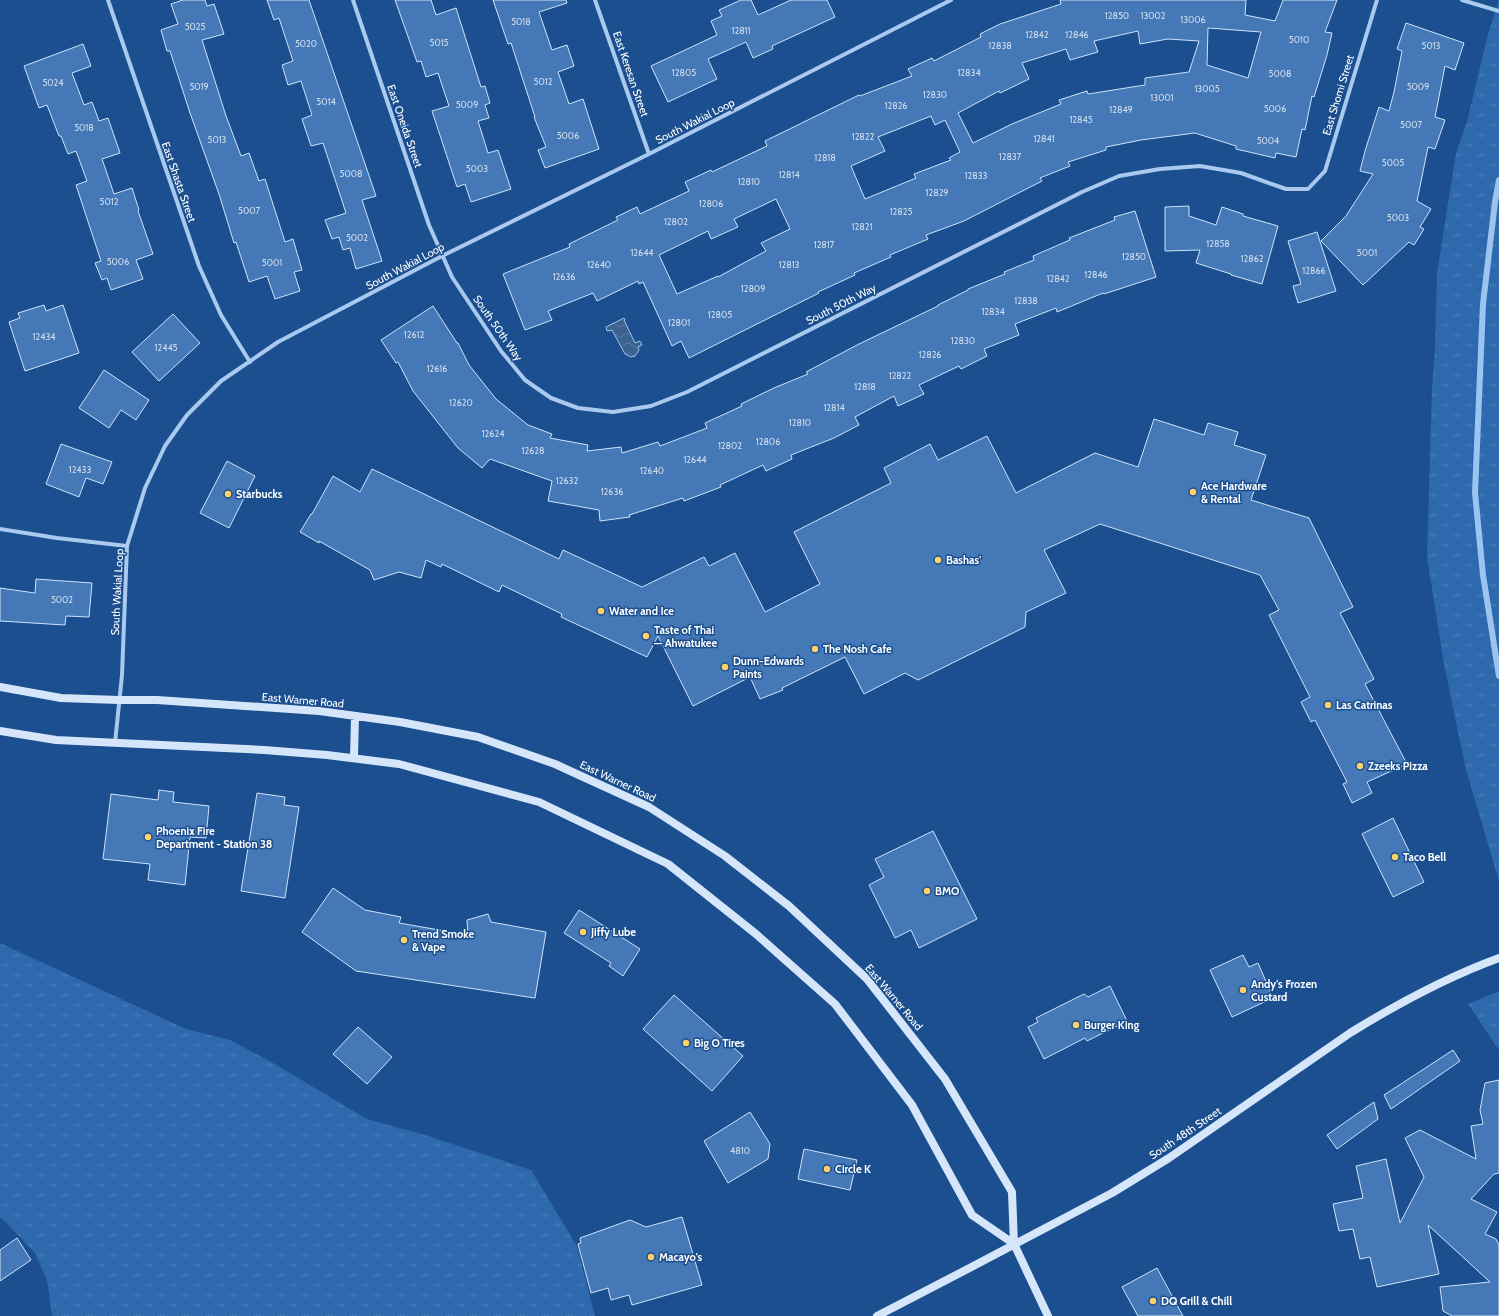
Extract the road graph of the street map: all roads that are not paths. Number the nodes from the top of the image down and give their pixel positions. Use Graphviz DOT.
graph roads {
  1 [pos="108,0"];
  2 [pos="353,0"];
  3 [pos="595,0"];
  4 [pos="951,0"];
  5 [pos="1376,0"];
  6 [pos="1462,0"];
  7 [pos="1499,11"];
  8 [pos="649,154"];
  9 [pos="1308,189"];
  10 [pos="442,256"];
  11 [pos="250,362"];
  12 [pos="0,529"];
  13 [pos="127,546"];
  14 [pos="0,687"];
  15 [pos="119,700"];
  16 [pos="355,716"];
  17 [pos="0,730"];
  18 [pos="114,743"];
  19 [pos="354,758"];
  20 [pos="1499,958"];
  21 [pos="1014,1244"];
  22 [pos="877,1316"];
  23 [pos="1048,1316"];
  1 -- 11 [label="street, East Shasta Street"];
  2 -- 10 [label="street, East Oneida Street"];
  3 -- 8 [label="street, East Keresan Street"];
  4 -- 8 [label="street, South Wakial Loop"];
  5 -- 9 [label="street, East Shomi Street"];
  6 -- 7 [label="street"];
  8 -- 10 [label="street, South Wakial Loop"];
  9 -- 10 [label="street, South 50th Way"];
  10 -- 11 [label="street, South Wakial Loop"];
  11 -- 13 [label="street, South Wakial Loop"];
  12 -- 13 [label="street"];
  13 -- 15 [label="street, South Wakial Loop"];
  14 -- 15 [label="main road, East Warner Road"];
  15 -- 16 [label="main road, East Warner Road"];
  15 -- 18 [label="street, South Wakial Loop"];
  16 -- 19 [label="main road"];
  16 -- 21 [label="main road, East Warner Road"];
  17 -- 18 [label="main road"];
  18 -- 19 [label="main road"];
  19 -- 21 [label="main road"];
  20 -- 21 [label="main road, South 48th Street"];
  21 -- 22 [label="main road, South 48th Street"];
  21 -- 23 [label="main road, East Warner Road"];
}
